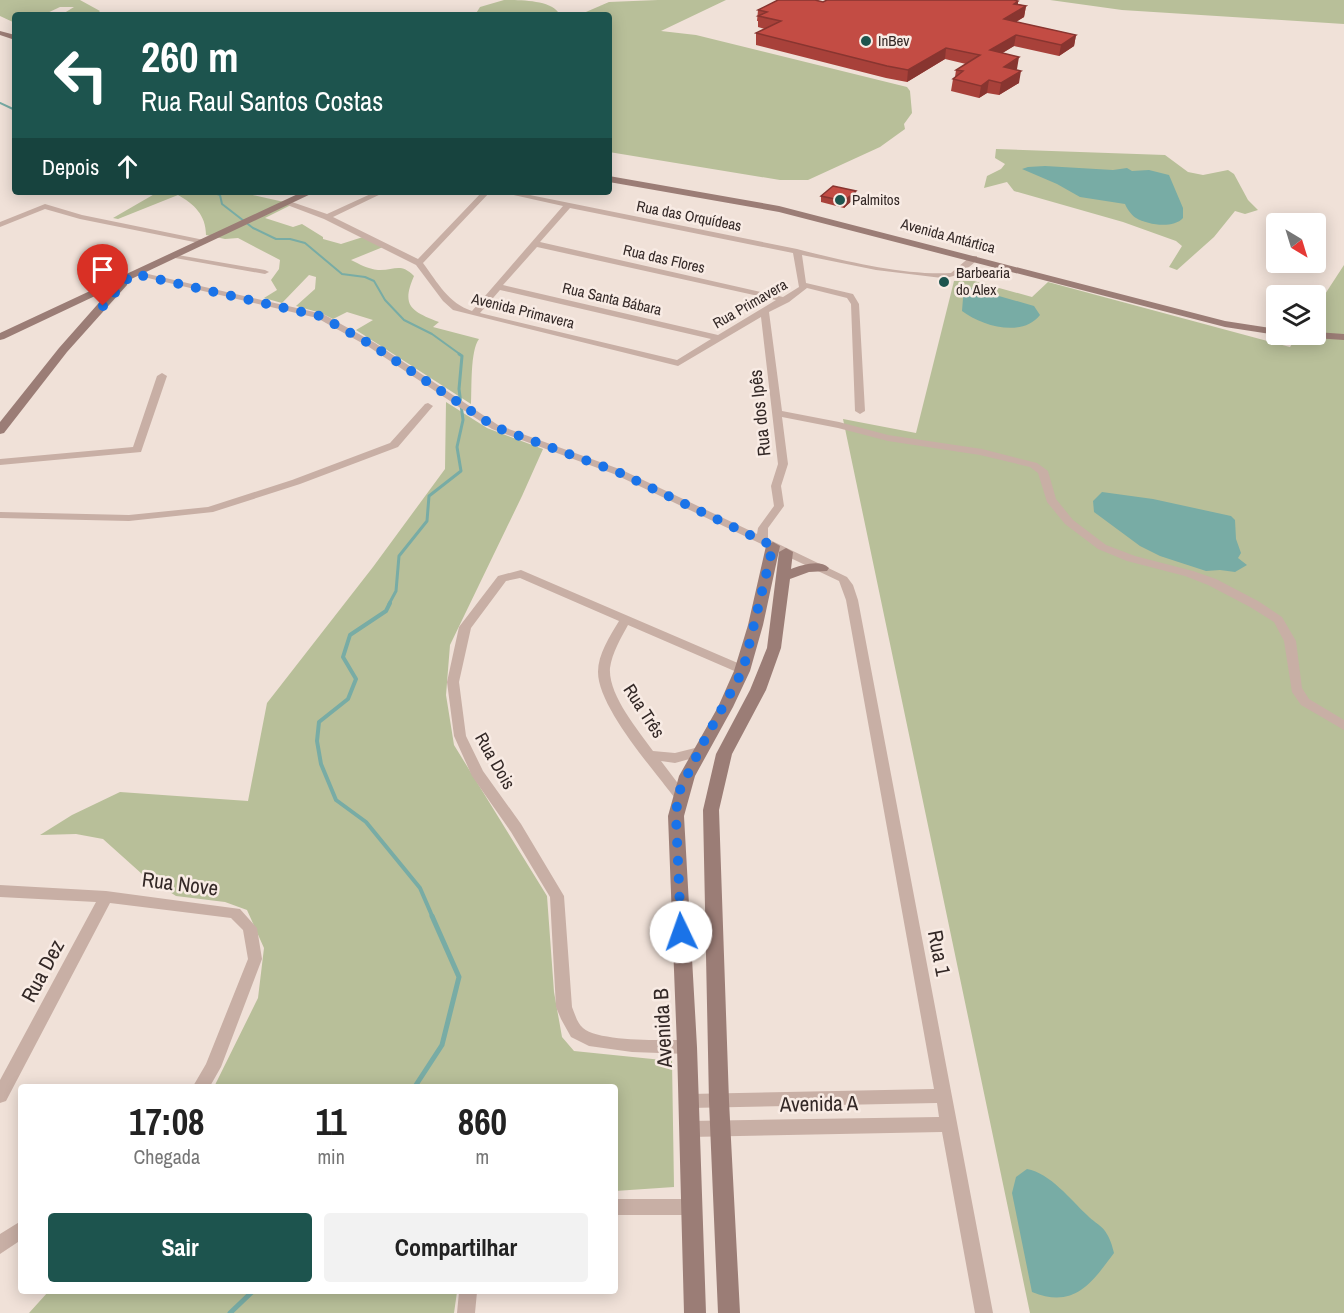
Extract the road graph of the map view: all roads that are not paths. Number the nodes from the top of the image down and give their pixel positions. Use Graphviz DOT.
graph roads {
  1 [pos="612,180"];
  2 [pos="303,195"];
  3 [pos="375,195"];
  4 [pos="483,195"];
  5 [pos="519,195"];
  6 [pos="286,203"];
  7 [pos="568,205"];
  8 [pos="327,217"];
  9 [pos="0,225"];
  10 [pos="204,242"];
  11 [pos="536,244"];
  12 [pos="797,251"];
  13 [pos="175,256"];
  14 [pos="974,258"];
  15 [pos="419,263"];
  16 [pos="265,272"];
  17 [pos="132,276"];
  18 [pos="804,285"];
  19 [pos="499,287"];
  20 [pos="786,300"];
  21 [pos="765,311"];
  22 [pos="474,314"];
  23 [pos="1266,330"];
  24 [pos="0,336"];
  25 [pos="1326,336"];
  26 [pos="1344,337"];
  27 [pos="718,338"];
  28 [pos="678,363"];
  29 [pos="162,376"];
  30 [pos="428,406"];
  31 [pos="860,411"];
  32 [pos="777,413"];
  33 [pos="0,430"];
  34 [pos="0,462"];
  35 [pos="0,515"];
  36 [pos="774,546"];
  37 [pos="822,568"];
  38 [pos="783,576"];
  39 [pos="625,620"];
  40 [pos="743,670"];
  41 [pos="1344,726"];
  42 [pos="699,752"];
  43 [pos="651,755"];
  44 [pos="678,794"];
  45 [pos="0,891"];
  46 [pos="106,897"];
  47 [pos="687,1047"];
  48 [pos="202,1084"];
  49 [pos="0,1096"];
  50 [pos="944,1096"];
  51 [pos="689,1101"];
  52 [pos="719,1101"];
  53 [pos="950,1124"];
  54 [pos="690,1129"];
  55 [pos="720,1129"];
  56 [pos="618,1207"];
  57 [pos="692,1207"];
  58 [pos="18,1232"];
  59 [pos="0,1245"];
  60 [pos="468,1294"];
  61 [pos="466,1313"];
  62 [pos="695,1313"];
  63 [pos="729,1313"];
  64 [pos="984,1313"];
  1 -- 14 [label="main road, Avenida Antártica"];
  2 -- 6 [label="main road"];
  3 -- 8 [label="street"];
  4 -- 15 [label="street"];
  5 -- 7 [label="street, Rua das Orquídeas"];
  6 -- 8 [label="street, Avenida Primavera"];
  6 -- 10 [label="main road"];
  7 -- 11 [label="street"];
  7 -- 12 [label="street, Rua das Orquídeas"];
  8 -- 15 [label="street, Avenida Primavera"];
  9 -- 10 [label="street"];
  10 -- 13 [label="main road"];
  11 -- 19 [label="street"];
  11 -- 20 [label="street, Rua das Flores"];
  12 -- 14 [label="street, Rua das Orquídeas"];
  12 -- 18 [label="street, Rua Primavera"];
  13 -- 16 [label="street"];
  13 -- 17 [label="main road"];
  14 -- 23 [label="main road, Avenida Antártica"];
  15 -- 22 [label="street, Avenida Primavera"];
  17 -- 24 [label="main road"];
  17 -- 33 [label="main road"];
  17 -- 36 [label="street"];
  18 -- 20 [label="street, Rua Primavera"];
  18 -- 31 [label="street"];
  19 -- 22 [label="street"];
  19 -- 27 [label="street, Rua Santa Bábara"];
  20 -- 21 [label="street, Rua Primavera"];
  21 -- 27 [label="street, Rua Primavera"];
  21 -- 32 [label="street, Rua dos Ipês"];
  22 -- 28 [label="street, Avenida Primavera"];
  25 -- 26 [label="main road"];
  27 -- 28 [label="street, Rua Primavera"];
  29 -- 34 [label="street"];
  30 -- 35 [label="street"];
  32 -- 36 [label="street, Rua dos Ipês"];
  32 -- 41 [label="street"];
  36 -- 37 [label="street"];
  36 -- 38 [label="main road"];
  36 -- 40 [label="main road, Avenida B"];
  37 -- 38 [label="main road"];
  37 -- 50 [label="street, Rua 1"];
  38 -- 52 [label="main road"];
  39 -- 40 [label="street, Rua Dois"];
  39 -- 43 [label="street, Rua Três"];
  39 -- 47 [label="street, Rua Dois"];
  40 -- 42 [label="main road, Avenida B"];
  42 -- 43 [label="street, Rua Três"];
  42 -- 44 [label="main road, Avenida B"];
  43 -- 44 [label="street, Rua Três"];
  44 -- 47 [label="main road, Avenida B"];
  45 -- 46 [label="street, Rua Nove"];
  46 -- 48 [label="street, Rua Nove"];
  46 -- 49 [label="street, Rua Dez"];
  47 -- 51 [label="main road, Avenida B"];
  50 -- 52 [label="street, Avenida A"];
  50 -- 53 [label="street, Rua 1"];
  51 -- 52 [label="street, Avenida A"];
  51 -- 54 [label="main road, Avenida B"];
  52 -- 55 [label="main road"];
  53 -- 55 [label="street, Avenida A"];
  53 -- 64 [label="street, Rua 1"];
  54 -- 55 [label="street, Avenida A"];
  54 -- 57 [label="main road, Avenida B"];
  55 -- 63 [label="main road"];
  56 -- 57 [label="street"];
  57 -- 62 [label="main road, Avenida B"];
  58 -- 59 [label="street"];
  60 -- 61 [label="street"];
}
